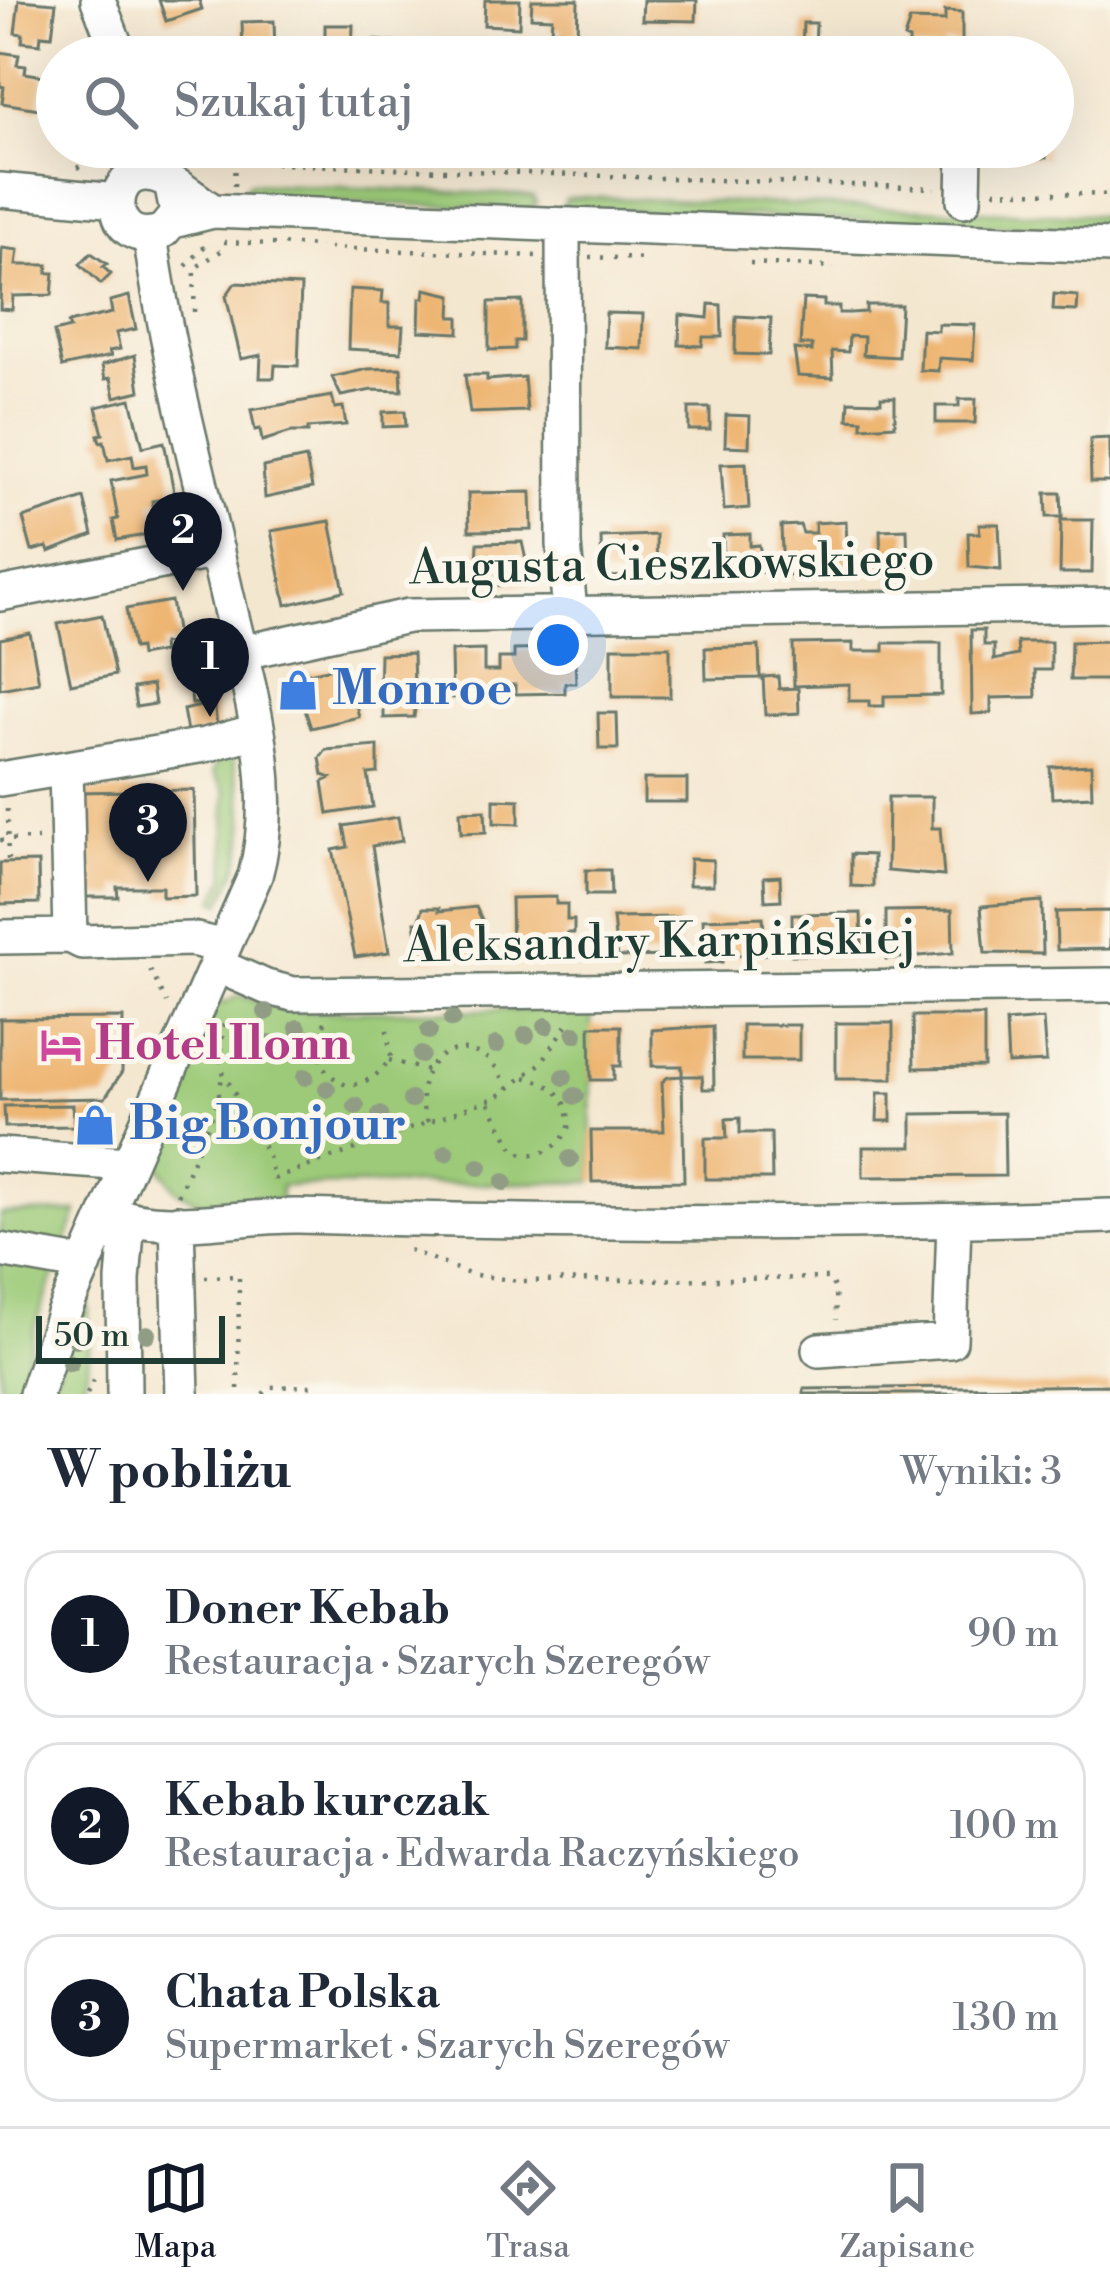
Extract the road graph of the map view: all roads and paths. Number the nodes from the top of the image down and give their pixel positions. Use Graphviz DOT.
graph roads {
  1 [pos="98,0"];
  2 [pos="111,36"];
  3 [pos="141,168"];
  4 [pos="148,168"];
  5 [pos="154,168"];
  6 [pos="234,168"];
  7 [pos="367,168"];
  8 [pos="965,168"];
  9 [pos="234,173"];
  10 [pos="0,190"];
  11 [pos="964,195"];
  12 [pos="1110,195"];
  13 [pos="222,197"];
  14 [pos="117,201"];
  15 [pos="161,228"];
  16 [pos="554,244"];
  17 [pos="1110,246"];
  18 [pos="227,247"];
  19 [pos="329,248"];
  20 [pos="184,272"];
  21 [pos="192,320"];
  22 [pos="217,551"];
  23 [pos="0,594"];
  24 [pos="1110,604"];
  25 [pos="570,613"];
  26 [pos="240,653"];
  27 [pos="257,731"];
  28 [pos="66,770"];
  29 [pos="3,787"];
  30 [pos="50,838"];
  31 [pos="4,840"];
  32 [pos="8,863"];
  33 [pos="70,936"];
  34 [pos="0,937"];
  35 [pos="220,956"];
  36 [pos="150,970"];
  37 [pos="1110,985"];
  38 [pos="580,992"];
  39 [pos="225,1011"];
  40 [pos="339,1014"];
  41 [pos="372,1015"];
  42 [pos="174,1019"];
  43 [pos="389,1060"];
  44 [pos="428,1071"];
  45 [pos="223,1072"];
  46 [pos="524,1077"];
  47 [pos="509,1088"];
  48 [pos="488,1101"];
  49 [pos="428,1122"];
  50 [pos="0,1155"];
  51 [pos="128,1164"];
  52 [pos="274,1178"];
  53 [pos="118,1216"];
  54 [pos="277,1216"];
  55 [pos="1110,1216"];
  56 [pos="374,1218"];
  57 [pos="177,1222"];
  58 [pos="953,1222"];
  59 [pos="0,1250"];
  60 [pos="85,1265"];
  61 [pos="181,1278"];
  62 [pos="828,1349"];
  63 [pos="312,1386"];
  64 [pos="36,1394"];
  65 [pos="124,1394"];
  66 [pos="182,1394"];
  67 [pos="238,1394"];
  68 [pos="263,1394"];
  1 -- 2 [label="street"];
  3 -- 14 [label="street"];
  4 -- 15 [label="street"];
  5 -- 13 [label="street"];
  6 -- 9 [label="path"];
  7 -- 11 [label="path"];
  8 -- 11 [label="street"];
  9 -- 13 [label="path"];
  9 -- 13 [label="path"];
  10 -- 14 [label="street"];
  11 -- 12 [label="path"];
  13 -- 15 [label="street"];
  13 -- 16 [label="street"];
  14 -- 15 [label="street"];
  15 -- 22 [label="street"];
  16 -- 17 [label="street"];
  16 -- 19 [label="path"];
  16 -- 20 [label="path"];
  16 -- 25 [label="street"];
  18 -- 21 [label="path"];
  22 -- 23 [label="street"];
  22 -- 26 [label="street"];
  24 -- 25 [label="street, Augusta Cieszkowskiego"];
  25 -- 26 [label="street, Augusta Cieszkowskiego"];
  26 -- 27 [label="street"];
  27 -- 28 [label="street"];
  27 -- 35 [label="street"];
  28 -- 29 [label="street"];
  28 -- 33 [label="street"];
  29 -- 31 [label="path"];
  30 -- 31 [label="path"];
  31 -- 32 [label="path"];
  33 -- 34 [label="street, Aleksandry Karpińskiej"];
  33 -- 35 [label="street, Aleksandry Karpińskiej"];
  35 -- 38 [label="street, Aleksandry Karpińskiej"];
  35 -- 51 [label="street"];
  36 -- 42 [label="path"];
  37 -- 38 [label="street, Aleksandry Karpińskiej"];
  38 -- 46 [label="path"];
  39 -- 45 [label="path"];
  40 -- 43 [label="path"];
  41 -- 43 [label="path"];
  43 -- 44 [label="path"];
  44 -- 47 [label="path"];
  44 -- 49 [label="path"];
  45 -- 52 [label="path"];
  45 -- 57 [label="path"];
  46 -- 47 [label="path"];
  46 -- 48 [label="path"];
  47 -- 48 [label="path"];
  48 -- 49 [label="path"];
  49 -- 52 [label="path"];
  50 -- 51 [label="street"];
  51 -- 53 [label="street"];
  52 -- 54 [label="path"];
  53 -- 57 [label="street"];
  53 -- 60 [label="street"];
  53 -- 65 [label="street"];
  54 -- 56 [label="street"];
  54 -- 57 [label="street"];
  55 -- 58 [label="street"];
  56 -- 58 [label="street"];
  56 -- 62 [label="path"];
  57 -- 61 [label="street"];
  58 -- 62 [label="street"];
  59 -- 60 [label="street"];
  60 -- 64 [label="street"];
  61 -- 66 [label="street"];
  61 -- 67 [label="path"];
  63 -- 68 [label="path"];
}
